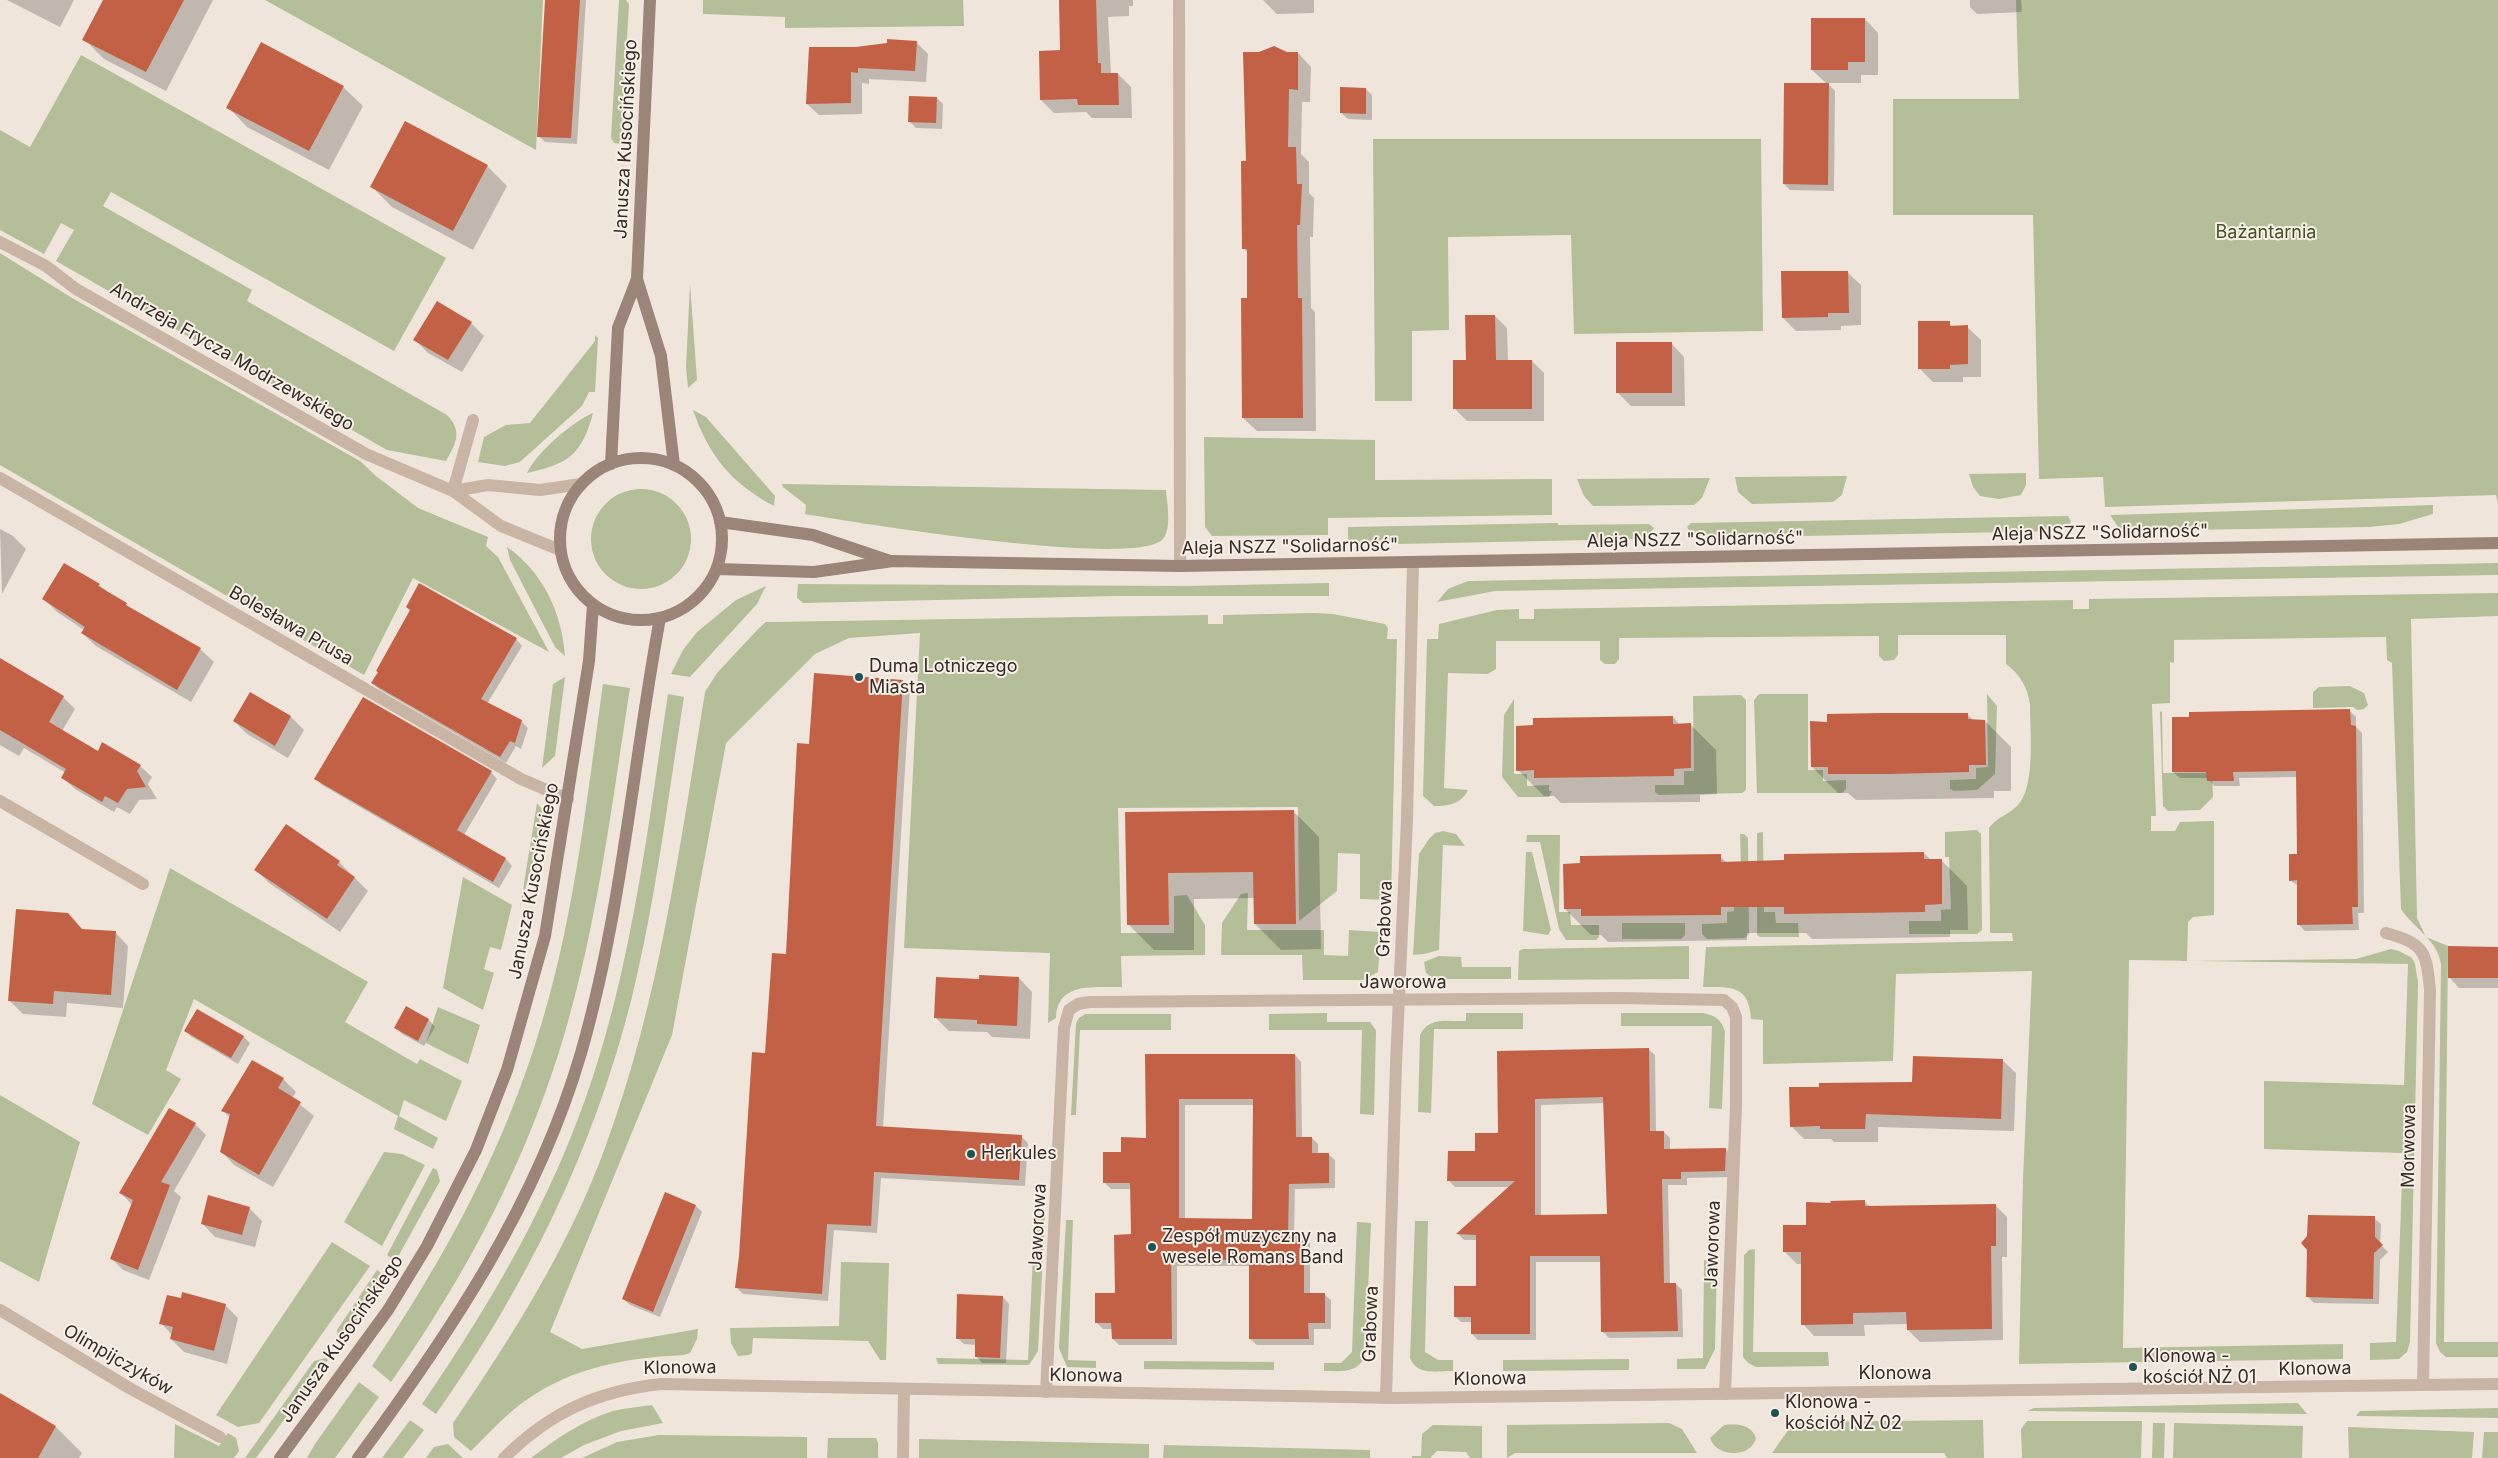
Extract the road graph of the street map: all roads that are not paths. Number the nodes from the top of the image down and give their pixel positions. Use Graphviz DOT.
graph roads {
  1 [pos="650,0"];
  2 [pos="1179,0"];
  3 [pos="0,242"];
  4 [pos="637,279"];
  5 [pos="473,420"];
  6 [pos="611,464"];
  7 [pos="674,465"];
  8 [pos="0,478"];
  9 [pos="581,484"];
  10 [pos="453,490"];
  11 [pos="720,522"];
  12 [pos="2498,543"];
  13 [pos="560,550"];
  14 [pos="893,561"];
  15 [pos="1413,562"];
  16 [pos="1180,566"];
  17 [pos="717,569"];
  18 [pos="593,605"];
  19 [pos="660,618"];
  20 [pos="568,799"];
  21 [pos="0,801"];
  22 [pos="143,884"];
  23 [pos="2386,932"];
  24 [pos="1399,1000"];
  25 [pos="0,1310"];
  26 [pos="2498,1384"];
  27 [pos="2423,1385"];
  28 [pos="904,1389"];
  29 [pos="1046,1392"];
  30 [pos="1725,1394"];
  31 [pos="1386,1397"];
  32 [pos="220,1437"];
  33 [pos="280,1458"];
  34 [pos="358,1458"];
  35 [pos="504,1458"];
  36 [pos="902,1458"];
  1 -- 4 [label="street, Janusza Kusocińskiego"];
  2 -- 16 [label="street"];
  3 -- 10 [label="street, Andrzeja Frycza Modrzewskiego"];
  4 -- 6 [label="street, Janusza Kusocińskiego"];
  4 -- 7 [label="street, Janusza Kusocińskiego"];
  5 -- 10 [label="street"];
  6 -- 7 [label="street"];
  6 -- 9 [label="street"];
  7 -- 11 [label="street"];
  8 -- 20 [label="street, Bolesława Prusa"];
  9 -- 10 [label="street"];
  9 -- 13 [label="street"];
  10 -- 13 [label="street, Andrzeja Frycza Modrzewskiego"];
  11 -- 14 [label="street, Aleja NSZZ \"Solidarność\""];
  11 -- 17 [label="street"];
  12 -- 15 [label="street, Aleja NSZZ \"Solidarność\""];
  13 -- 18 [label="street"];
  14 -- 16 [label="street, Aleja NSZZ \"Solidarność\""];
  14 -- 17 [label="street, Aleja NSZZ \"Solidarność\""];
  15 -- 16 [label="street, Aleja NSZZ \"Solidarność\""];
  15 -- 24 [label="street, Grabowa"];
  17 -- 19 [label="street"];
  18 -- 19 [label="street"];
  18 -- 20 [label="street, Janusza Kusocińskiego"];
  19 -- 34 [label="street"];
  20 -- 33 [label="street, Janusza Kusocińskiego"];
  21 -- 22 [label="street"];
  23 -- 27 [label="street, Morwowa"];
  24 -- 29 [label="street, Jaworowa"];
  24 -- 30 [label="street, Jaworowa"];
  24 -- 31 [label="street, Grabowa"];
  25 -- 32 [label="street, Olimpijczyków"];
  26 -- 27 [label="street, Klonowa"];
  27 -- 30 [label="street, Klonowa"];
  28 -- 29 [label="street, Klonowa"];
  28 -- 35 [label="street, Klonowa"];
  28 -- 36 [label="street"];
  29 -- 31 [label="street, Klonowa"];
  30 -- 31 [label="street, Klonowa"];
}
